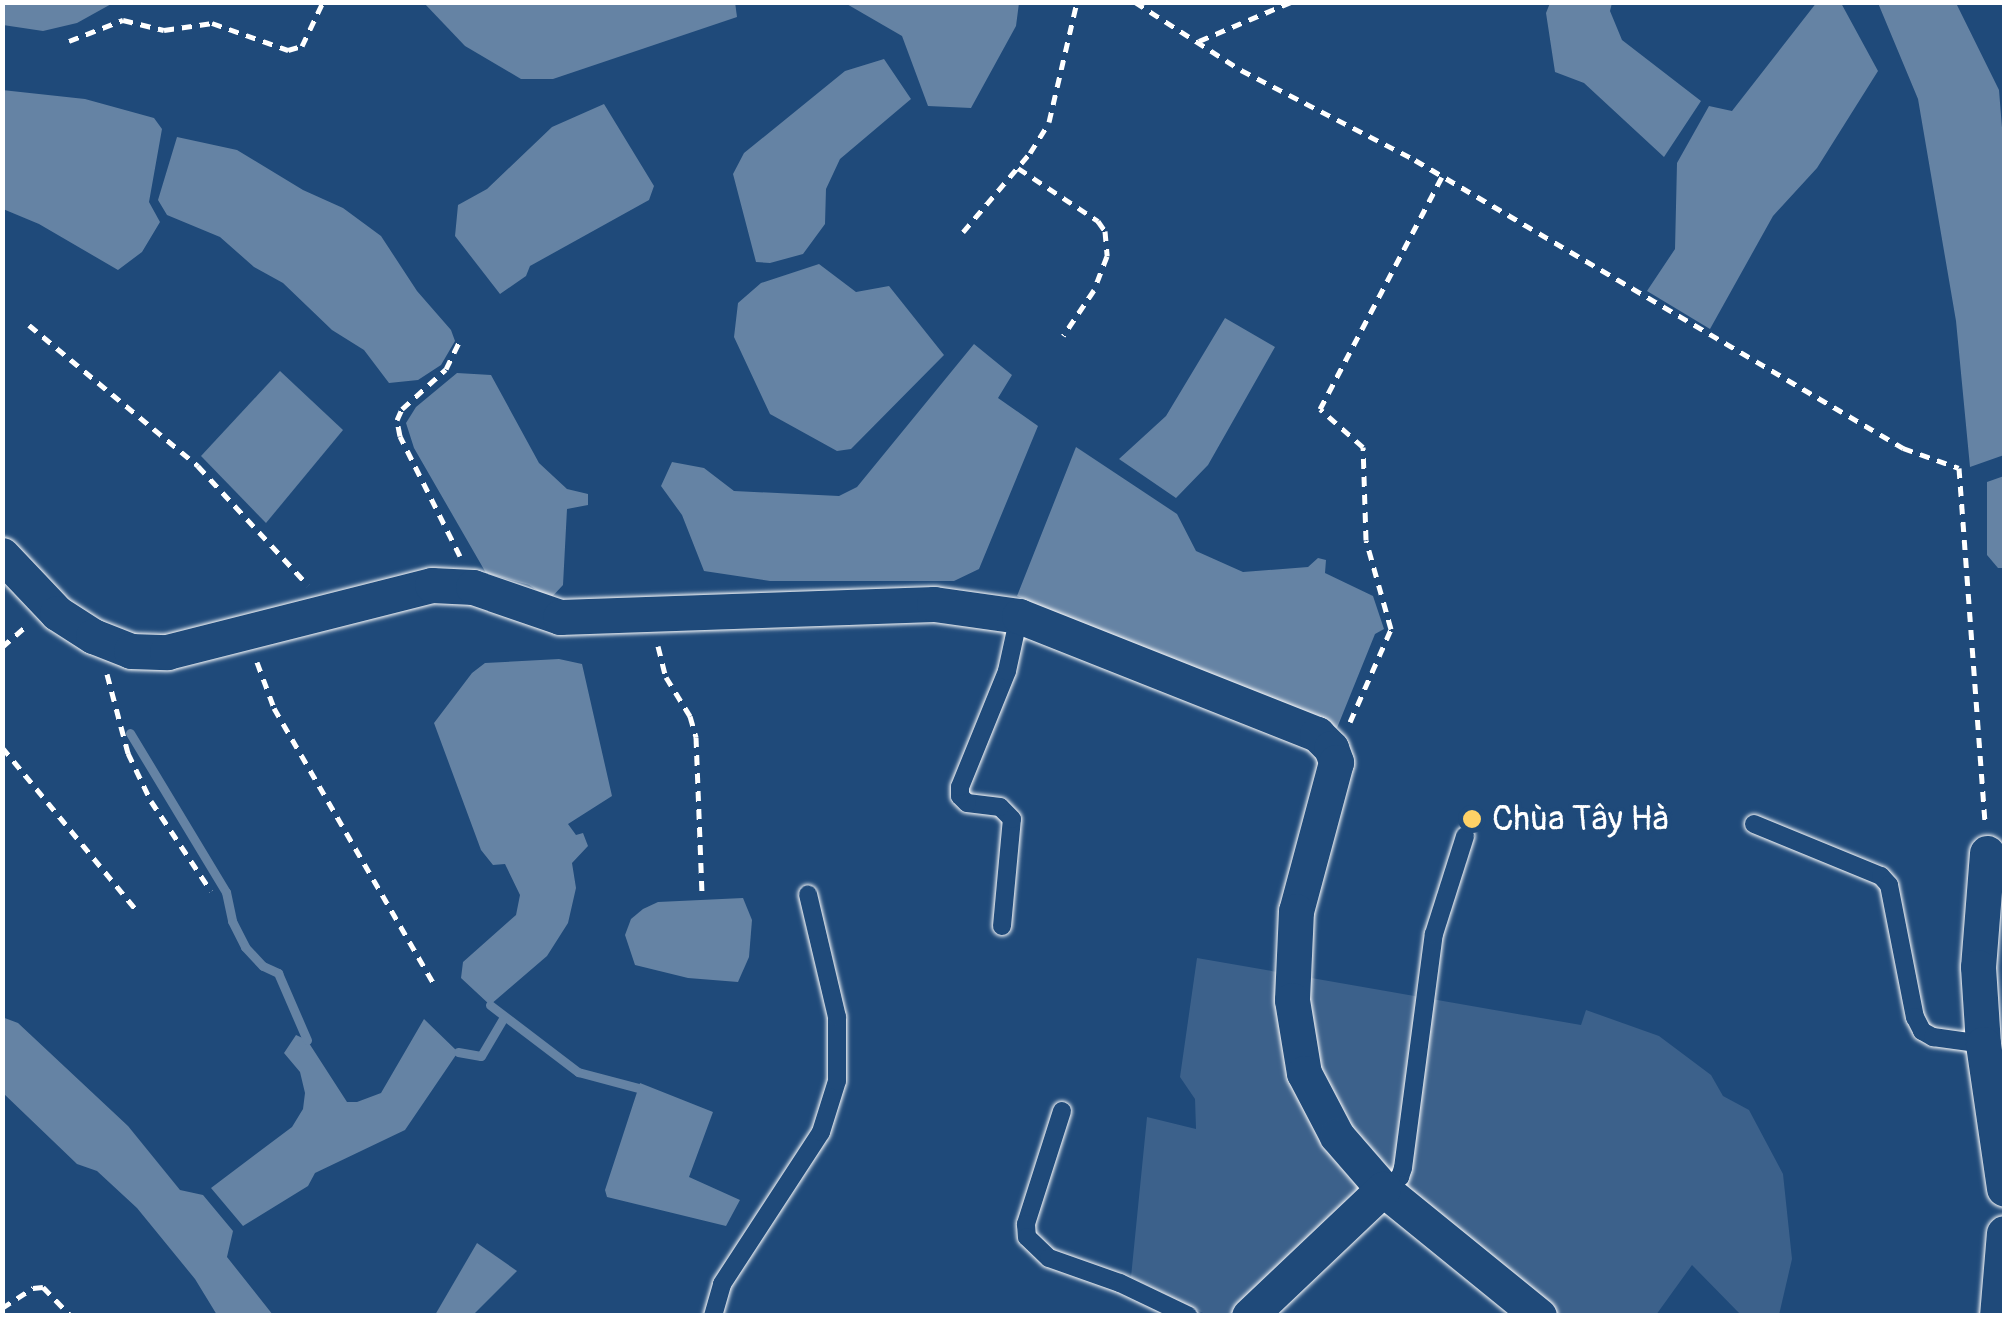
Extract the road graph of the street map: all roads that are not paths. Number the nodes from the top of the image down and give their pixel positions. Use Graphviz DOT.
graph roads {
  1 [pos="2,556"];
  2 [pos="1019,616"];
  3 [pos="1754,824"];
  4 [pos="1465,836"];
  5 [pos="1996,851"];
  6 [pos="808,894"];
  7 [pos="1002,926"];
  8 [pos="1983,1044"];
  9 [pos="1062,1110"];
  10 [pos="2004,1188"];
  11 [pos="1383,1189"];
  12 [pos="2004,1233"];
  13 [pos="712,1316"];
  14 [pos="1189,1316"];
  15 [pos="1249,1316"];
  16 [pos="1538,1316"];
  17 [pos="1997,1316"];
  1 -- 2 [label="street"];
  2 -- 7 [label="lane"];
  2 -- 11 [label="street"];
  3 -- 8 [label="lane"];
  4 -- 11 [label="lane"];
  5 -- 8 [label="street"];
  6 -- 13 [label="lane"];
  8 -- 10 [label="street"];
  9 -- 14 [label="lane"];
  11 -- 15 [label="street"];
  11 -- 16 [label="street"];
  12 -- 17 [label="street"];
}
